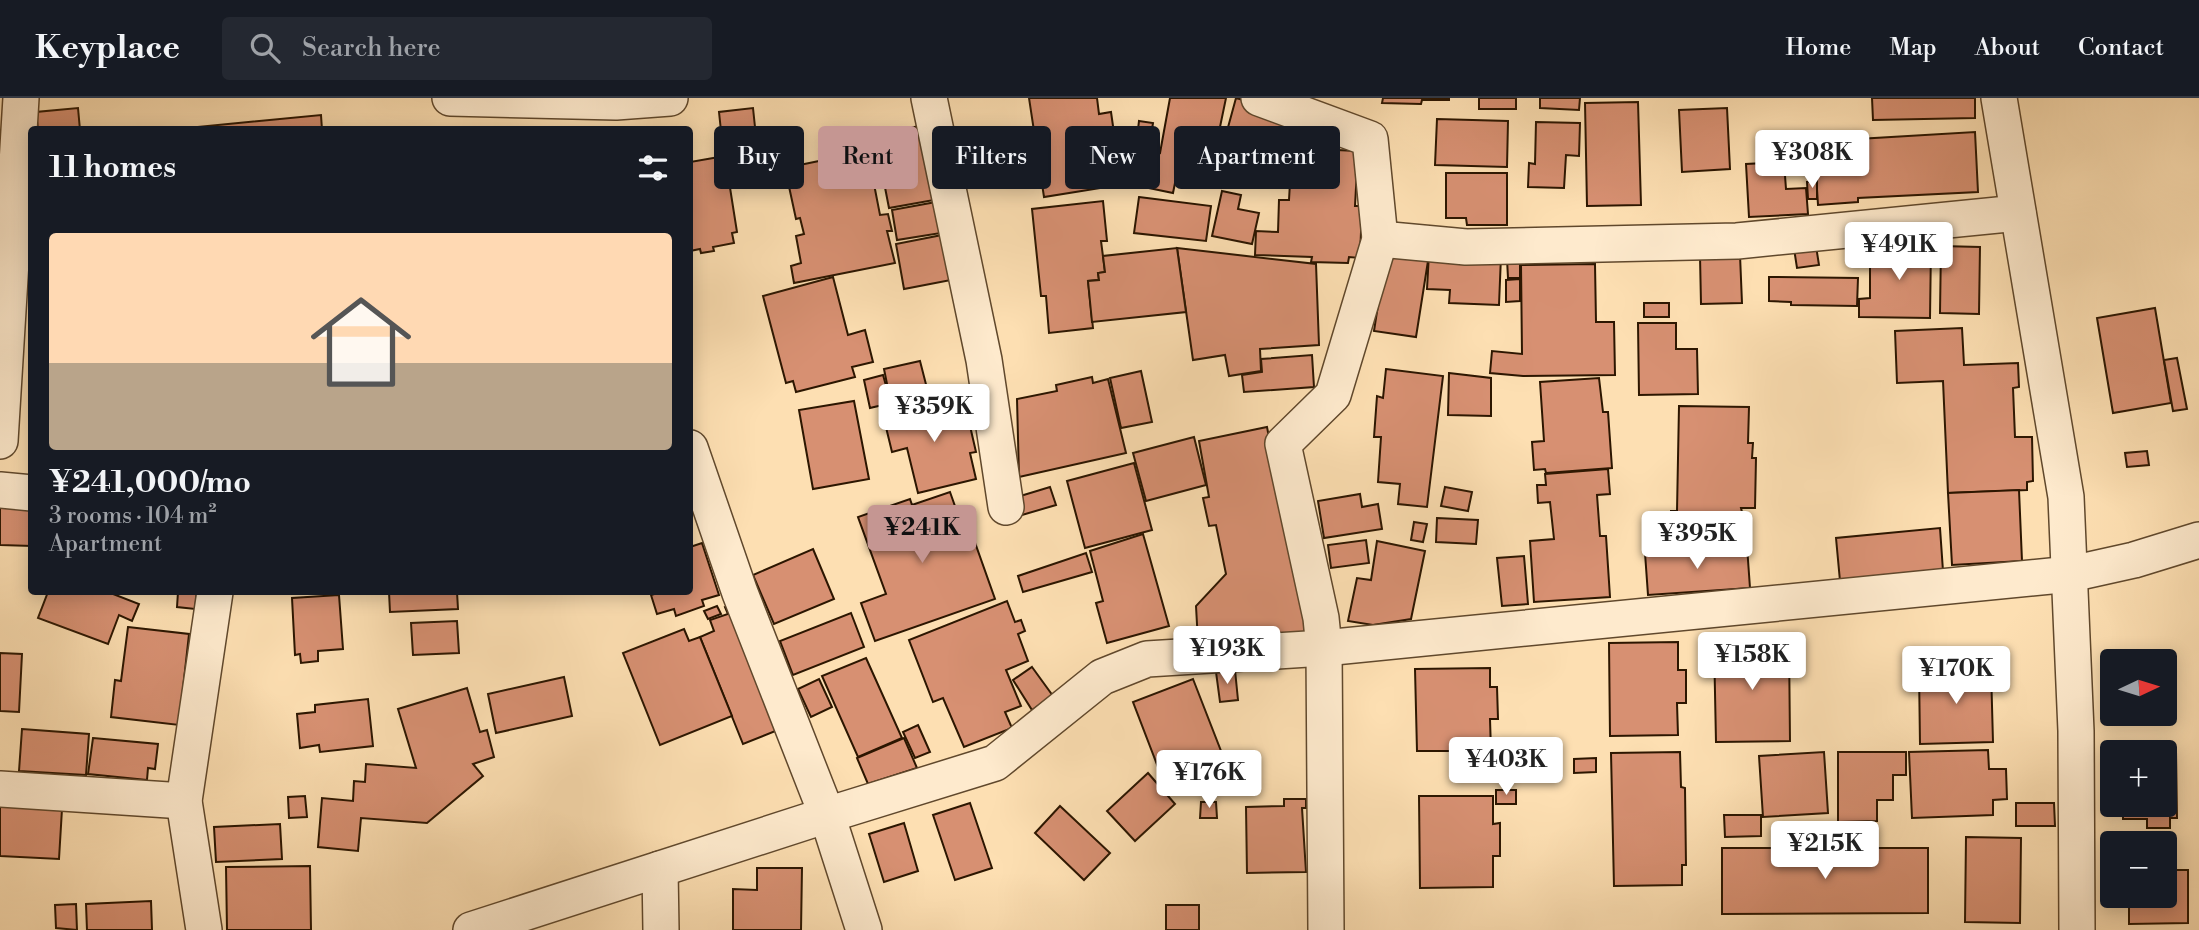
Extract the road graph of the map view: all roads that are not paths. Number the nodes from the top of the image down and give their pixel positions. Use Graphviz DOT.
graph roads {
  1 [pos="21,98"];
  2 [pos="450,98"];
  3 [pos="670,98"];
  4 [pos="929,98"];
  5 [pos="1259,98"];
  6 [pos="1999,98"];
  7 [pos="616,110"];
  8 [pos="2018,213"];
  9 [pos="1380,239"];
  10 [pos="0,441"];
  11 [pos="693,464"];
  12 [pos="0,490"];
  13 [pos="28,493"];
  14 [pos="1006,507"];
  15 [pos="2199,540"];
  16 [pos="2071,574"];
  17 [pos="215,595"];
  18 [pos="1324,648"];
  19 [pos="0,789"];
  20 [pos="184,801"];
  21 [pos="827,815"];
  22 [pos="660,869"];
  23 [pos="204,930"];
  24 [pos="471,930"];
  25 [pos="661,930"];
  26 [pos="864,930"];
  27 [pos="1326,930"];
  28 [pos="2077,930"];
  1 -- 10 [label="street"];
  2 -- 7 [label="street"];
  3 -- 7 [label="street"];
  4 -- 14 [label="street"];
  5 -- 9 [label="street"];
  6 -- 8 [label="street"];
  8 -- 9 [label="street"];
  8 -- 16 [label="street"];
  9 -- 18 [label="street"];
  11 -- 21 [label="street"];
  12 -- 13 [label="street"];
  15 -- 16 [label="street"];
  16 -- 18 [label="street"];
  16 -- 28 [label="street"];
  17 -- 20 [label="street"];
  18 -- 21 [label="street"];
  18 -- 27 [label="street"];
  19 -- 20 [label="street"];
  20 -- 23 [label="street"];
  21 -- 22 [label="street"];
  21 -- 26 [label="street"];
  22 -- 24 [label="street"];
  22 -- 25 [label="street"];
}
